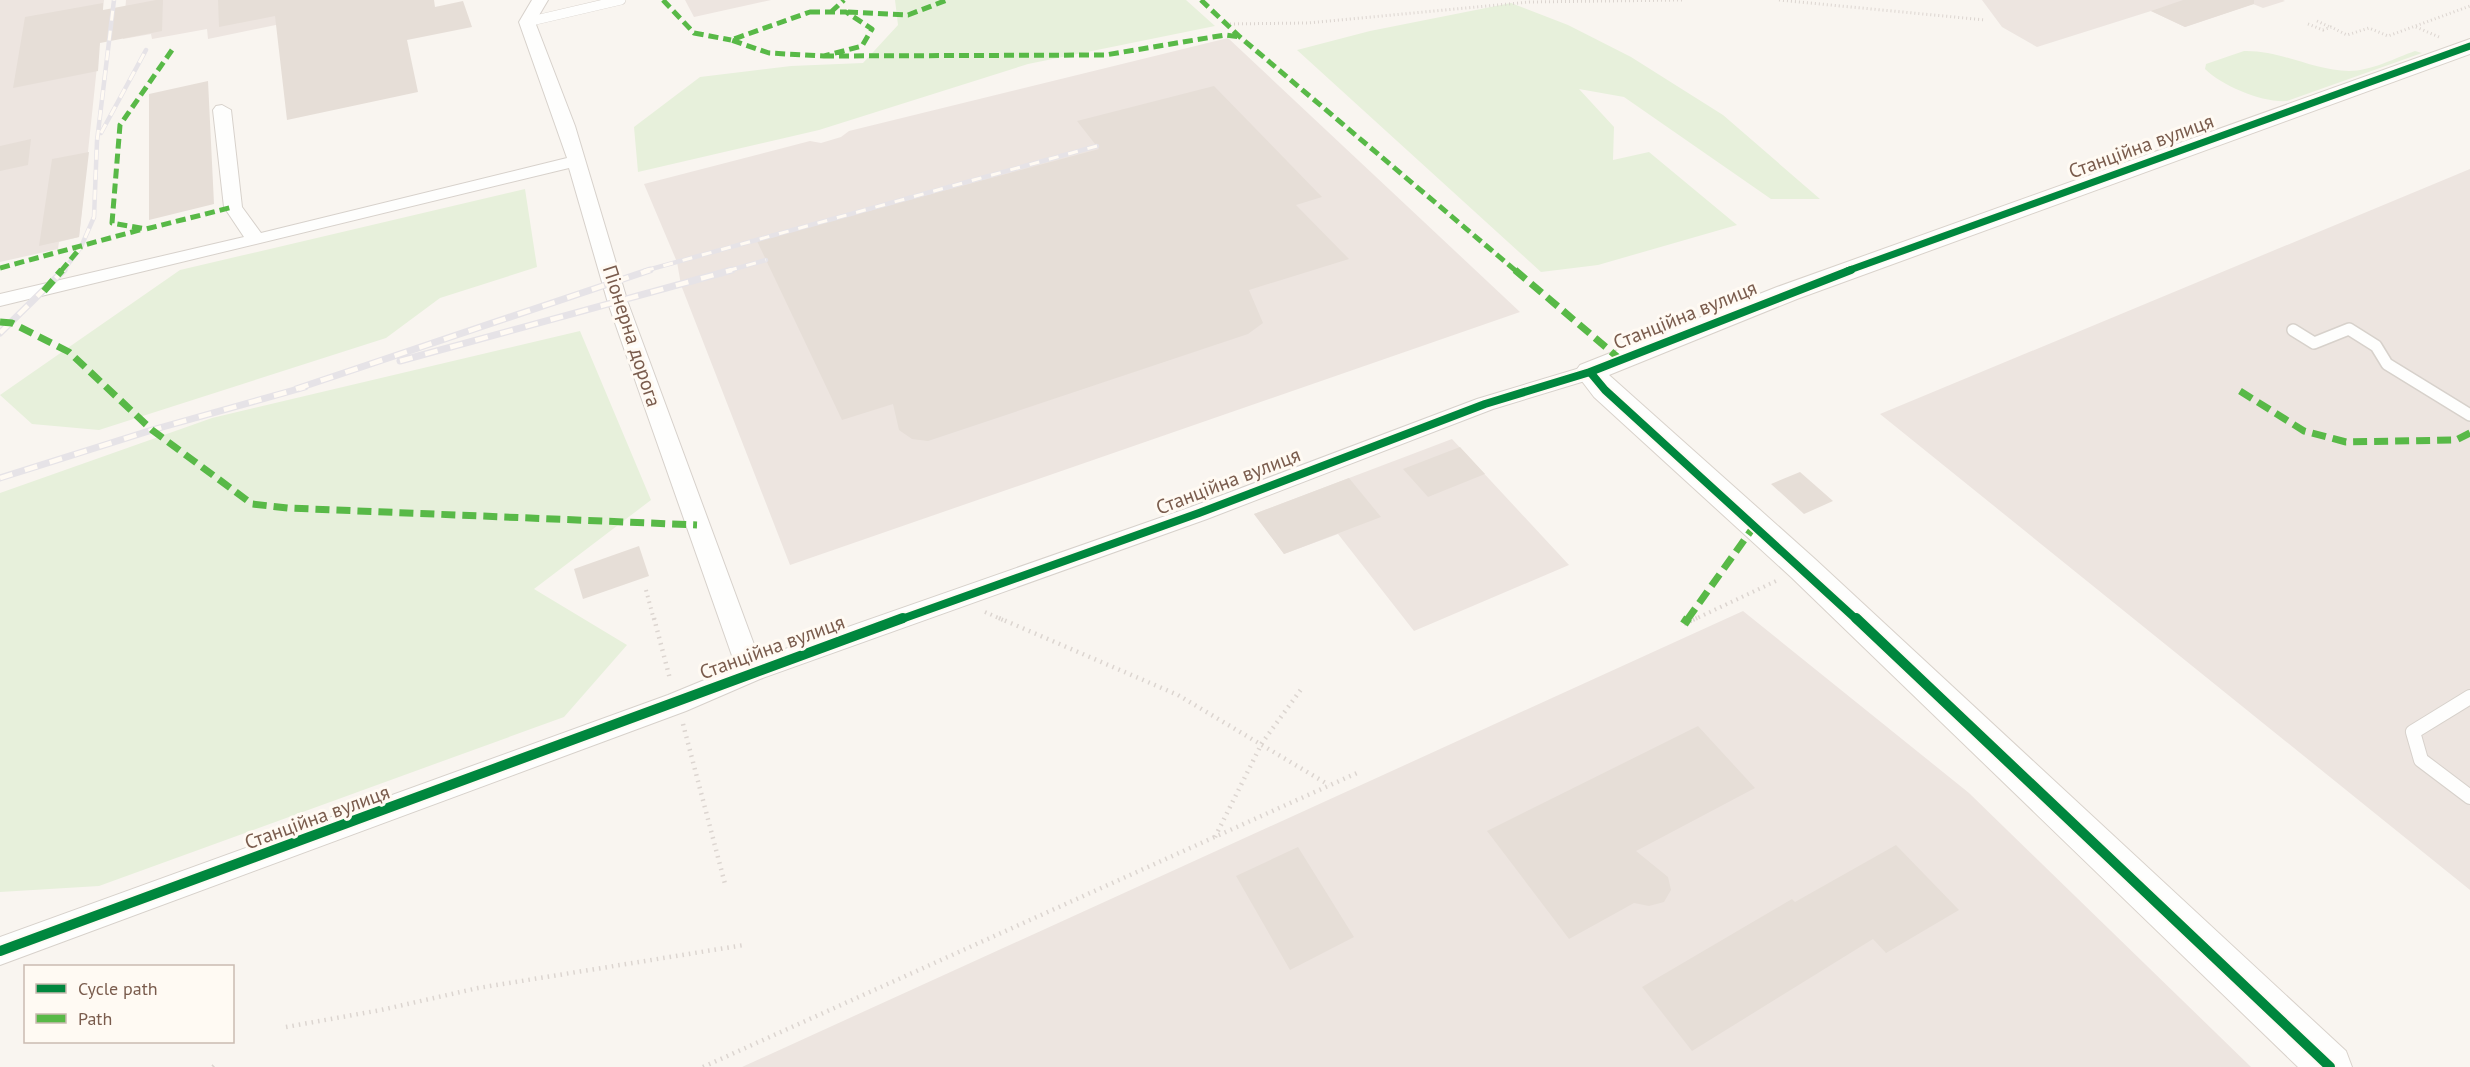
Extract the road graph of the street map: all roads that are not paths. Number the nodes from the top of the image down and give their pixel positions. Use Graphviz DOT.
graph roads {
  1 [pos="540,0"];
  2 [pos="621,0"];
  3 [pos="527,22"];
  4 [pos="2470,46"];
  5 [pos="222,110"];
  6 [pos="577,160"];
  7 [pos="256,240"];
  8 [pos="0,300"];
  9 [pos="2293,330"];
  10 [pos="1590,372"];
  11 [pos="2470,415"];
  12 [pos="751,672"];
  13 [pos="2470,697"];
  14 [pos="2470,797"];
  15 [pos="0,951"];
  16 [pos="2330,1067"];
  1 -- 3 [label="street"];
  2 -- 3 [label="lane"];
  3 -- 6 [label="street, Піонерна дорога"];
  4 -- 10 [label="street, Станційна вулиця"];
  5 -- 7 [label="street"];
  6 -- 7 [label="street"];
  6 -- 12 [label="street, Піонерна дорога"];
  7 -- 8 [label="street"];
  9 -- 11 [label="lane"];
  10 -- 12 [label="street, Станційна вулиця"];
  10 -- 16 [label="street"];
  12 -- 15 [label="street, Станційна вулиця"];
  13 -- 14 [label="lane"];
}
